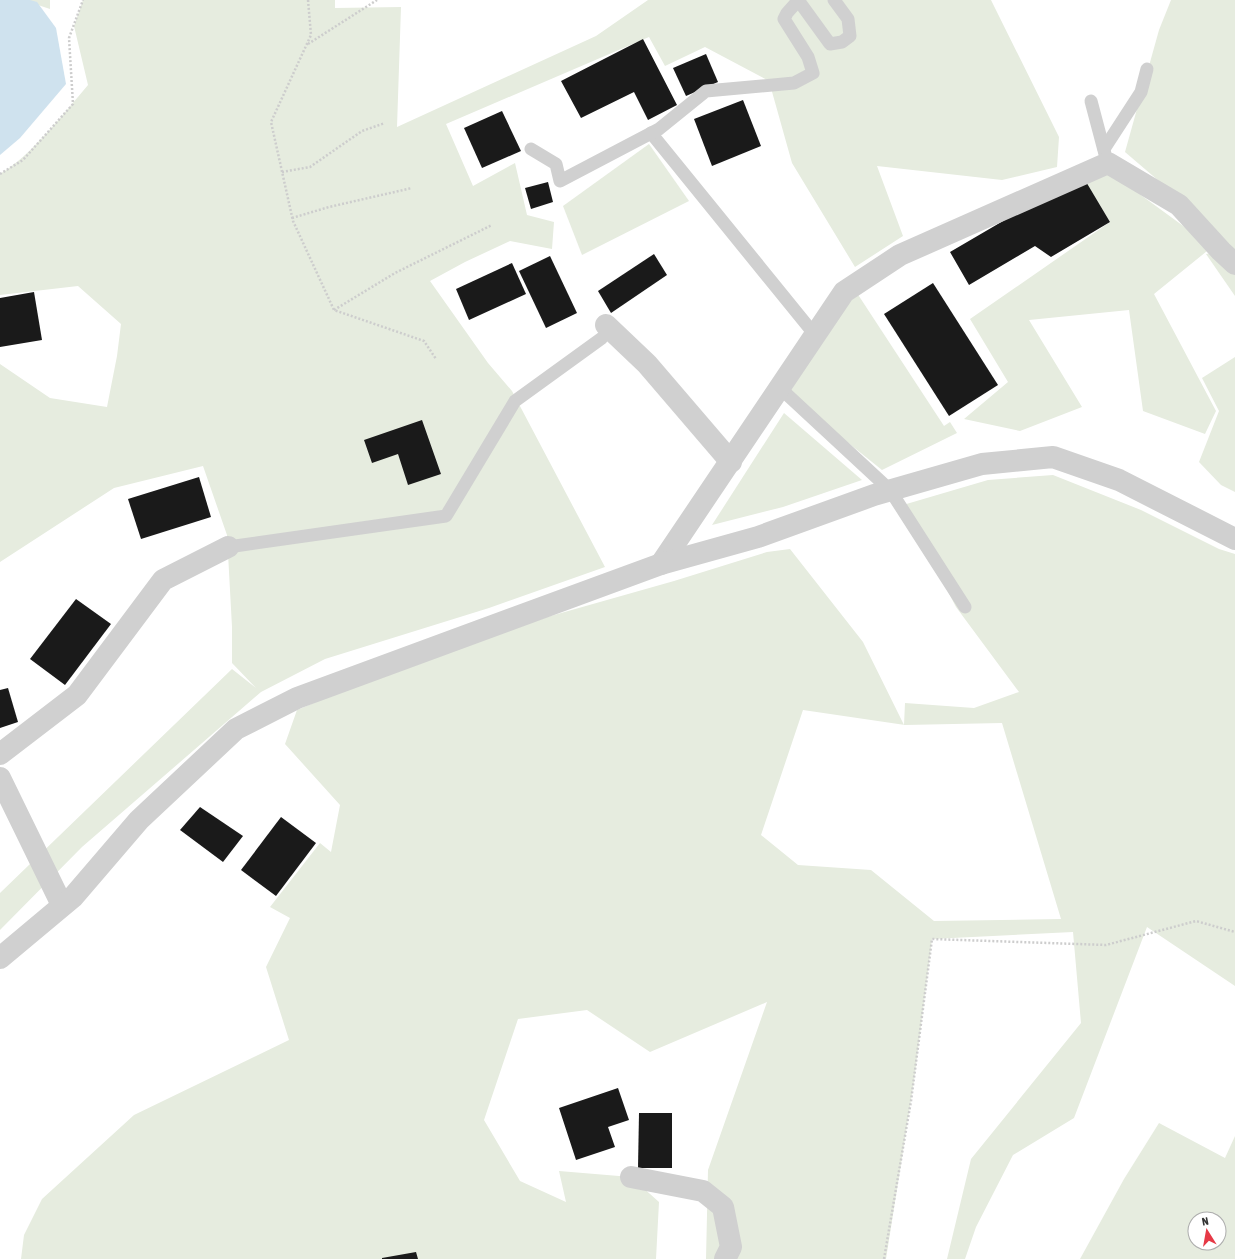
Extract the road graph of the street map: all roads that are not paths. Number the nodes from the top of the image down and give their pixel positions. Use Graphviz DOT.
graph roads {
  1 [pos="834,0"];
  2 [pos="1147,69"];
  3 [pos="1091,101"];
  4 [pos="651,133"];
  5 [pos="532,149"];
  6 [pos="1106,156"];
  7 [pos="1235,264"];
  8 [pos="604,332"];
  9 [pos="815,335"];
  10 [pos="780,388"];
  11 [pos="730,462"];
  12 [pos="890,490"];
  13 [pos="1235,539"];
  14 [pos="228,547"];
  15 [pos="661,564"];
  16 [pos="965,608"];
  17 [pos="0,754"];
  18 [pos="0,778"];
  19 [pos="62,905"];
  20 [pos="0,958"];
  21 [pos="632,1177"];
  22 [pos="725,1259"];
  1 -- 4 [label="lane"];
  2 -- 6 [label="lane"];
  3 -- 6 [label="lane"];
  4 -- 5 [label="lane"];
  4 -- 9 [label="lane"];
  6 -- 7 [label="street"];
  6 -- 9 [label="street"];
  8 -- 11 [label="street"];
  8 -- 14 [label="lane"];
  9 -- 10 [label="street"];
  10 -- 11 [label="street"];
  10 -- 12 [label="lane"];
  11 -- 15 [label="street"];
  12 -- 13 [label="street"];
  12 -- 15 [label="street"];
  12 -- 16 [label="lane"];
  14 -- 17 [label="street"];
  15 -- 19 [label="street"];
  18 -- 19 [label="street"];
  19 -- 20 [label="street"];
  21 -- 22 [label="street"];
}
